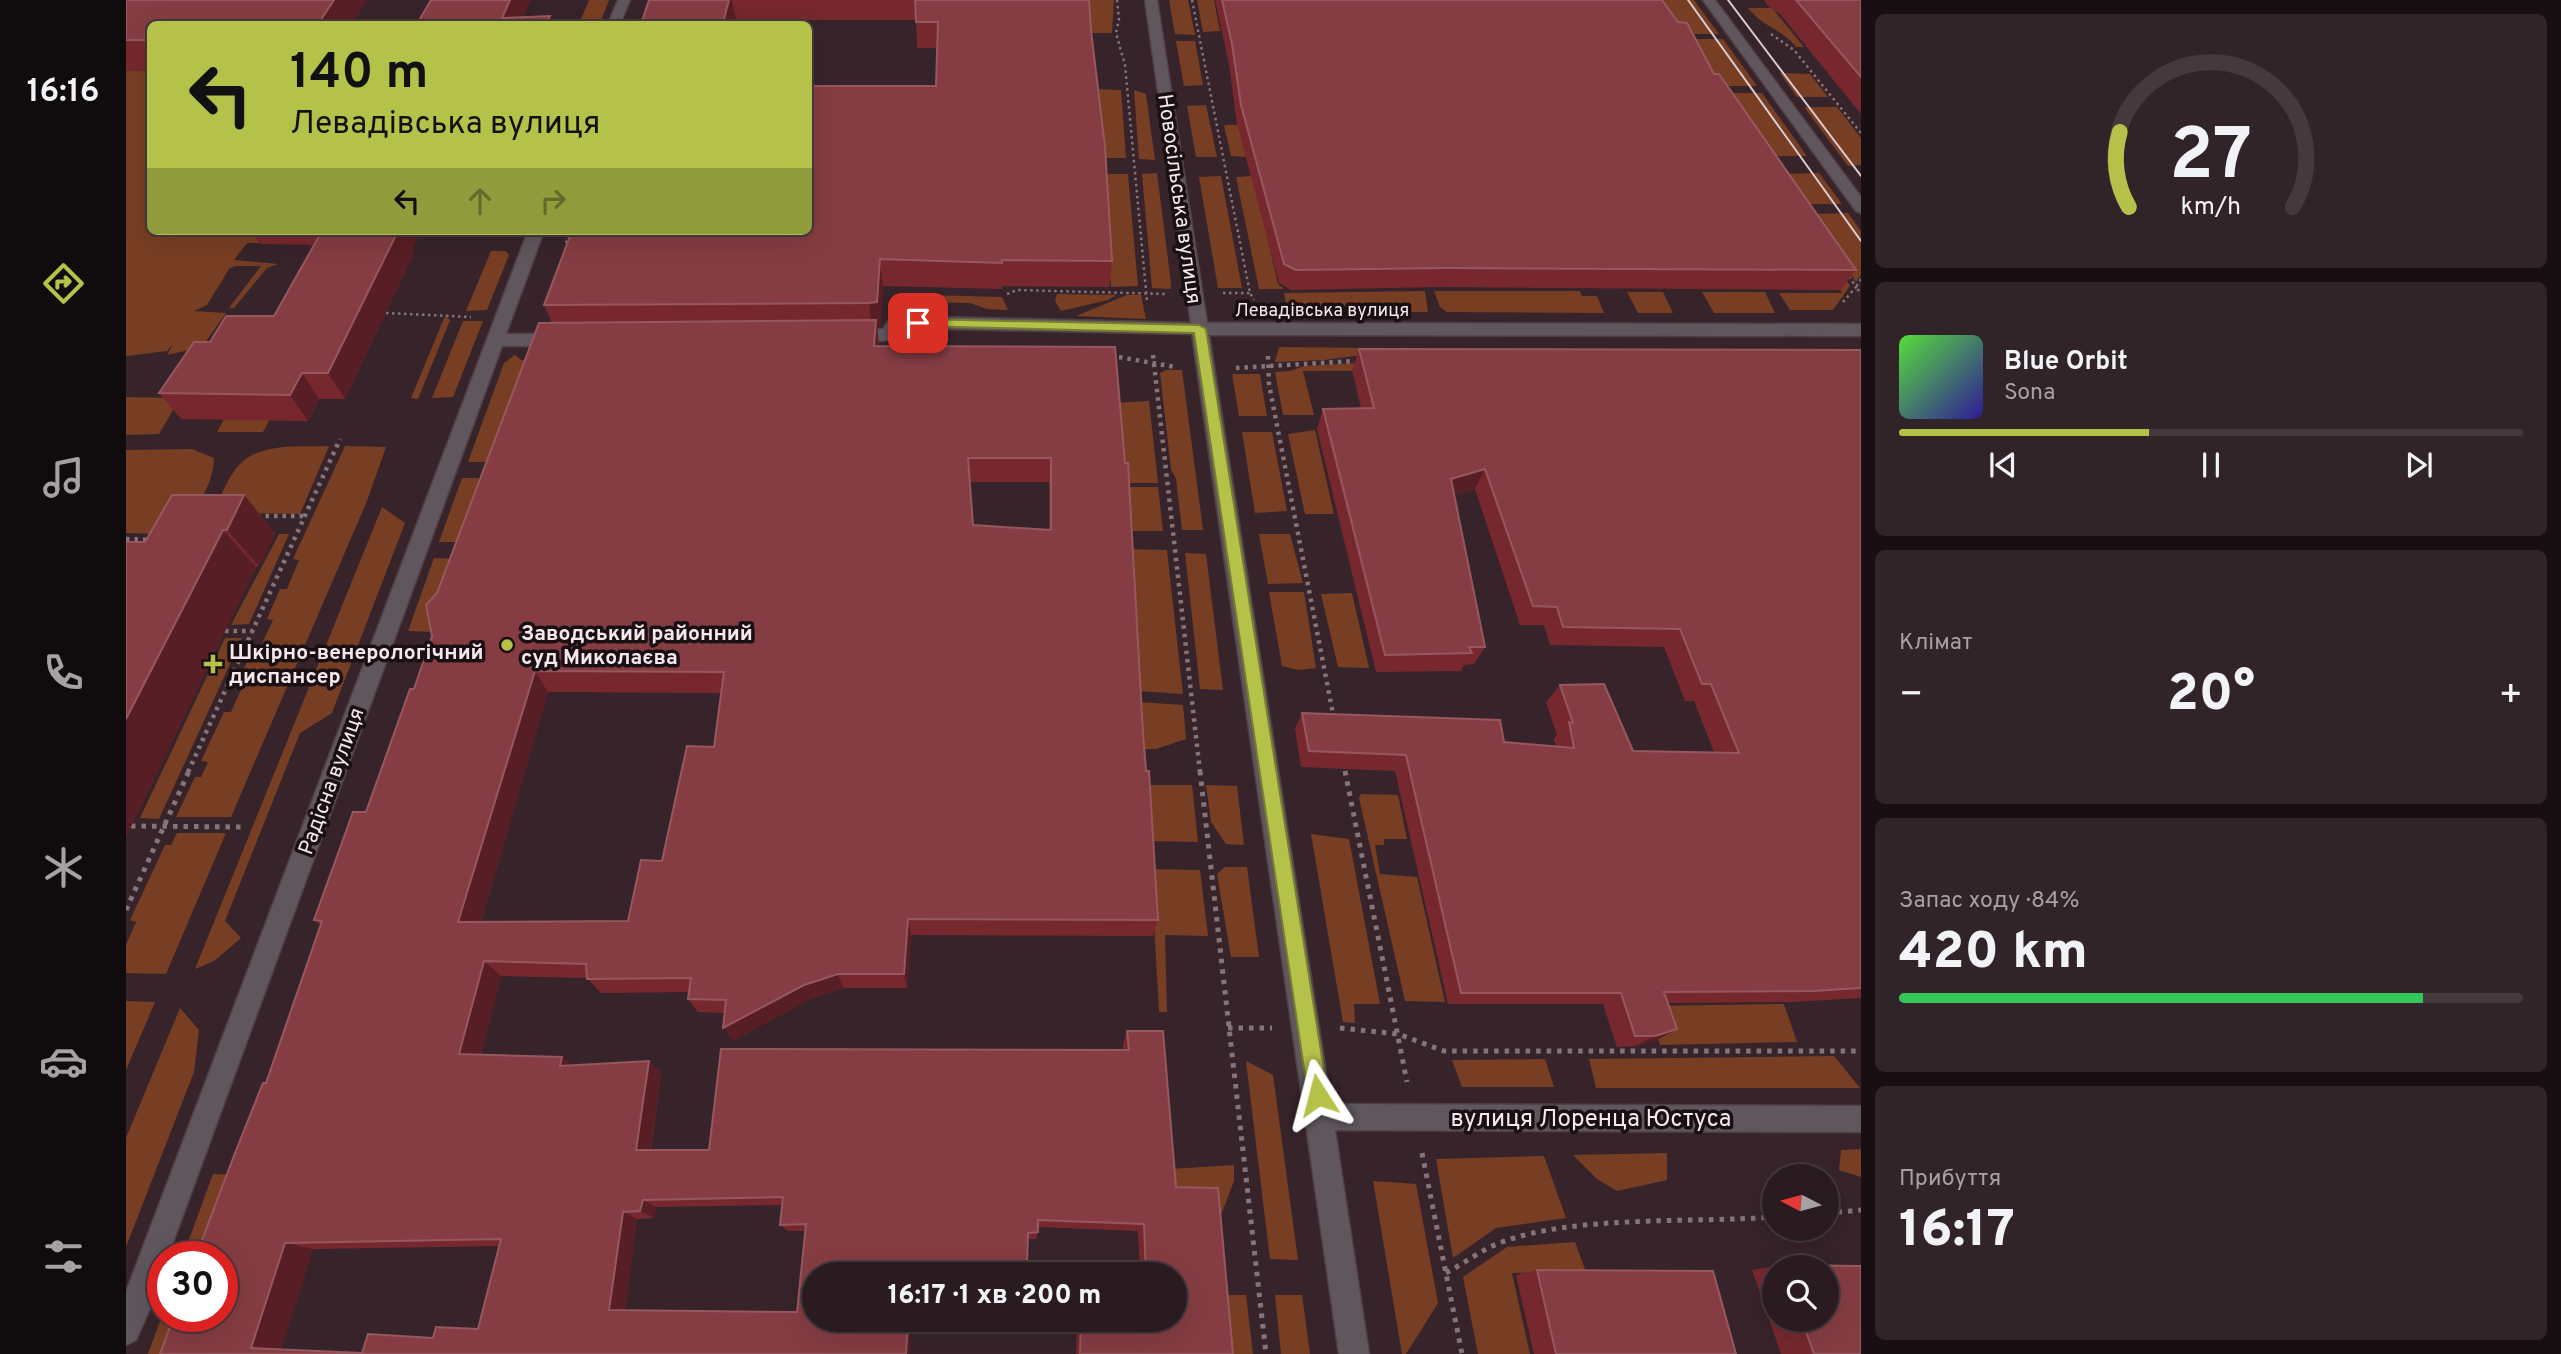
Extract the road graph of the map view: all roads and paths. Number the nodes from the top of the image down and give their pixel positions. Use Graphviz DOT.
graph roads {
  1 [pos="624,0"];
  2 [pos="1118,0"];
  3 [pos="1151,0"];
  4 [pos="1192,0"];
  5 [pos="1709,0"];
  6 [pos="615,21"];
  7 [pos="1760,27"];
  8 [pos="1861,132"];
  9 [pos="1861,208"];
  10 [pos="534,235"];
  11 [pos="1848,276"];
  12 [pos="1861,279"];
  13 [pos="1856,287"];
  14 [pos="1146,291"];
  15 [pos="1194,293"];
  16 [pos="1250,293"];
  17 [pos="1003,295"];
  18 [pos="1861,295"];
  19 [pos="1835,311"];
  20 [pos="1151,328"];
  21 [pos="1199,329"];
  22 [pos="1264,329"];
  23 [pos="1861,331"];
  24 [pos="834,338"];
  25 [pos="495,340"];
  26 [pos="577,340"];
  27 [pos="340,439"];
  28 [pos="252,516"];
  29 [pos="305,516"];
  30 [pos="126,539"];
  31 [pos="157,540"];
  32 [pos="225,631"];
  33 [pos="253,631"];
  34 [pos="1335,721"];
  35 [pos="1342,759"];
  36 [pos="131,826"];
  37 [pos="165,826"];
  38 [pos="243,827"];
  39 [pos="129,897"];
  40 [pos="126,910"];
  41 [pos="1228,1028"];
  42 [pos="1308,1029"];
  43 [pos="1398,1034"];
  44 [pos="1861,1051"];
  45 [pos="1322,1117"];
  46 [pos="1414,1117"];
  47 [pos="1861,1119"];
  48 [pos="1861,1210"];
  49 [pos="1839,1212"];
  50 [pos="1762,1218"];
  51 [pos="1446,1273"];
  52 [pos="126,1330"];
  53 [pos="1266,1354"];
  54 [pos="1354,1354"];
  55 [pos="1462,1354"];
  1 -- 6 [label="street"];
  2 -- 14 [label="path"];
  3 -- 15 [label="street, Новосільська вулиця"];
  4 -- 16 [label="path"];
  5 -- 9 [label="street"];
  7 -- 8 [label="path"];
  10 -- 25 [label="street, Радісна вулиця"];
  11 -- 13 [label="path"];
  12 -- 13 [label="path"];
  13 -- 18 [label="path"];
  13 -- 19 [label="path"];
  14 -- 15 [label="path"];
  14 -- 17 [label="path"];
  14 -- 20 [label="path"];
  15 -- 16 [label="path"];
  15 -- 21 [label="street, Новосільська вулиця"];
  16 -- 22 [label="path"];
  20 -- 21 [label="street, Левадівська вулиця"];
  20 -- 24 [label="street, Левадівська вулиця"];
  20 -- 41 [label="path"];
  21 -- 22 [label="street, Левадівська вулиця"];
  21 -- 42 [label="street, Новосільська вулиця"];
  22 -- 23 [label="street, Левадівська вулиця"];
  22 -- 34 [label="path"];
  25 -- 26 [label="street"];
  25 -- 52 [label="street, Радісна вулиця"];
  27 -- 29 [label="path"];
  28 -- 29 [label="path"];
  29 -- 33 [label="path"];
  30 -- 31 [label="path"];
  32 -- 33 [label="path"];
  33 -- 37 [label="path"];
  35 -- 43 [label="path"];
  36 -- 37 [label="path"];
  37 -- 38 [label="path"];
  37 -- 39 [label="path"];
  39 -- 40 [label="path"];
  41 -- 42 [label="path"];
  41 -- 53 [label="path"];
  42 -- 43 [label="path"];
  42 -- 45 [label="street, Новосільська вулиця"];
  43 -- 44 [label="path"];
  43 -- 46 [label="path"];
  45 -- 46 [label="street, вулиця Лоренца Юстуса"];
  45 -- 54 [label="street, Новосільська вулиця"];
  46 -- 47 [label="street, вулиця Лоренца Юстуса"];
  46 -- 51 [label="path"];
  48 -- 49 [label="path"];
  50 -- 51 [label="path"];
  51 -- 55 [label="path"];
}
